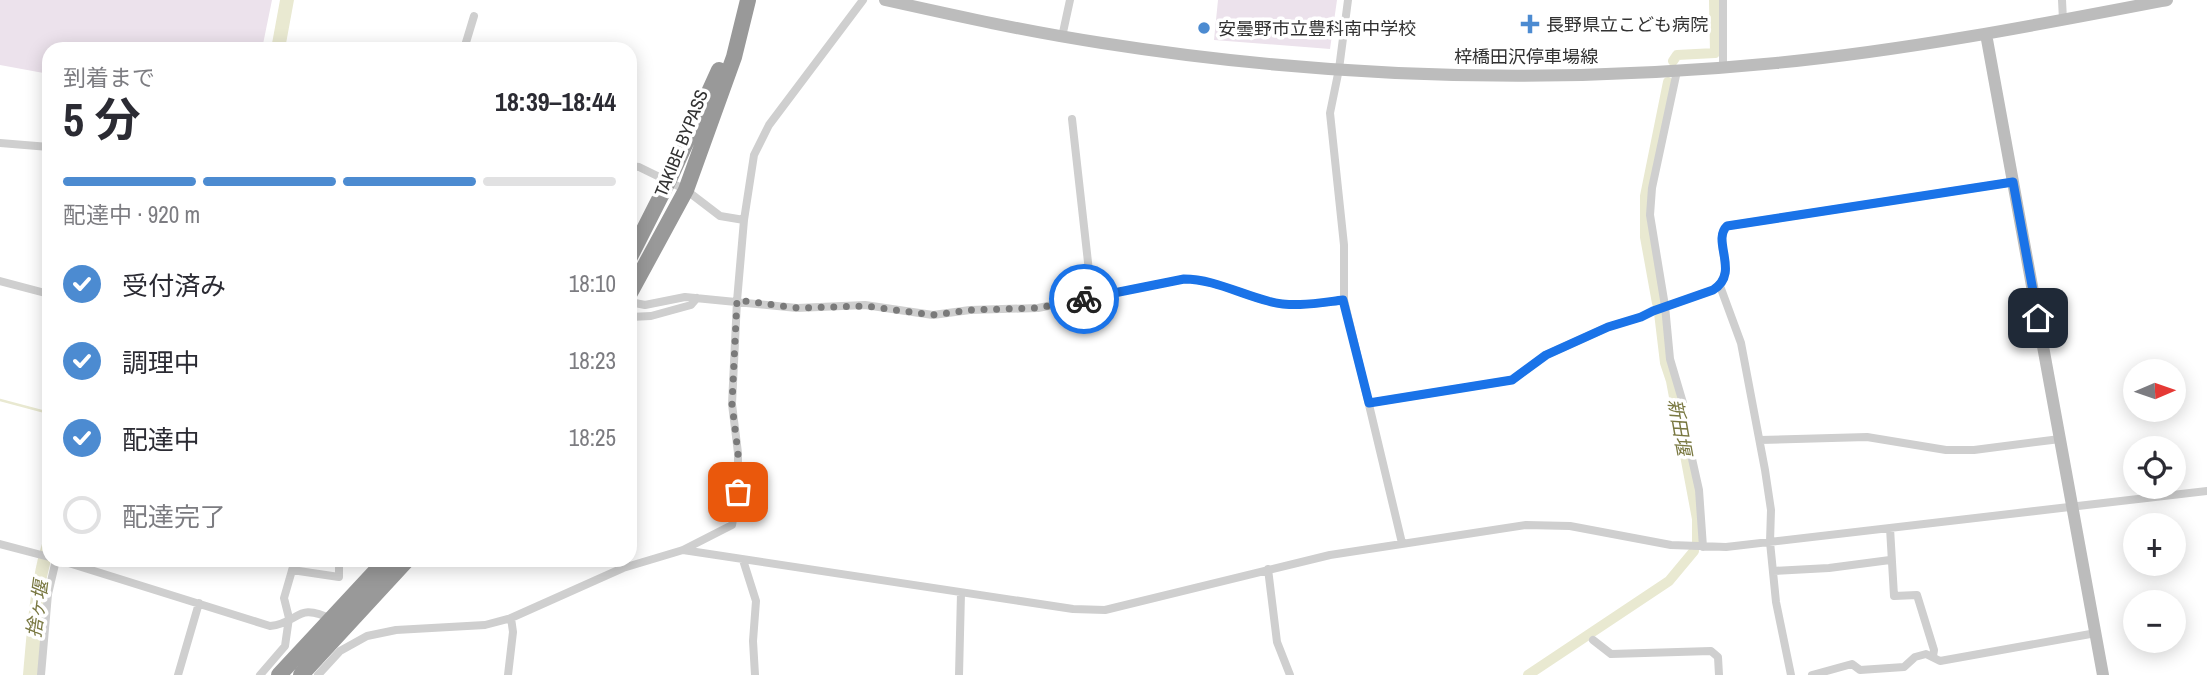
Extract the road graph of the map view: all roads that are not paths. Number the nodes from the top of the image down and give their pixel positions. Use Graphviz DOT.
graph roads {
  1 [pos="746,0"];
  2 [pos="863,0"];
  3 [pos="885,0"];
  4 [pos="1070,0"];
  5 [pos="1348,0"];
  6 [pos="1723,0"];
  7 [pos="2062,0"];
  8 [pos="2167,0"];
  9 [pos="474,16"];
  10 [pos="2063,20"];
  11 [pos="1986,34"];
  12 [pos="1062,37"];
  13 [pos="466,42"];
  14 [pos="1723,68"];
  15 [pos="1339,69"];
  16 [pos="1678,71"];
  17 [pos="1072,119"];
  18 [pos="0,143"];
  19 [pos="42,146"];
  20 [pos="637,167"];
  21 [pos="669,180"];
  22 [pos="2013,182"];
  23 [pos="686,190"];
  24 [pos="744,220"];
  25 [pos="637,243"];
  26 [pos="637,280"];
  27 [pos="0,281"];
  28 [pos="1720,286"];
  29 [pos="42,292"];
  30 [pos="697,298"];
  31 [pos="1092,298"];
  32 [pos="737,300"];
  33 [pos="1343,300"];
  34 [pos="637,303"];
  35 [pos="1665,306"];
  36 [pos="637,317"];
  37 [pos="1369,403"];
  38 [pos="2060,439"];
  39 [pos="1760,440"];
  40 [pos="2207,491"];
  41 [pos="2073,507"];
  42 [pos="1890,528"];
  43 [pos="1770,542"];
  44 [pos="1402,543"];
  45 [pos="0,544"];
  46 [pos="1703,547"];
  47 [pos="683,550"];
  48 [pos="42,555"];
  49 [pos="743,560"];
  50 [pos="1890,560"];
  51 [pos="637,564"];
  52 [pos="56,567"];
  53 [pos="81,567"];
  54 [pos="293,567"];
  55 [pos="340,567"];
  56 [pos="382,567"];
  57 [pos="401,567"];
  58 [pos="626,567"];
  59 [pos="1268,569"];
  60 [pos="292,570"];
  61 [pos="1773,571"];
  62 [pos="961,593"];
  63 [pos="199,603"];
  64 [pos="289,618"];
  65 [pos="511,618"];
  66 [pos="351,629"];
  67 [pos="2096,633"];
  68 [pos="1593,640"];
  69 [pos="1933,656"];
  70 [pos="41,675"];
  71 [pos="178,675"];
  72 [pos="260,675"];
  73 [pos="279,675"];
  74 [pos="301,675"];
  75 [pos="318,675"];
  76 [pos="508,675"];
  77 [pos="755,675"];
  78 [pos="959,675"];
  79 [pos="1290,675"];
  80 [pos="1719,675"];
  81 [pos="1791,675"];
  82 [pos="1812,675"];
  83 [pos="2103,675"];
  1 -- 21 [label="highway, TAKIBE BYPASS"];
  1 -- 23 [label="highway, TAKIBE BYPASS"];
  2 -- 24 [label="street"];
  3 -- 12 [label="main road, 梓橋田沢停車場線"];
  4 -- 12 [label="street"];
  5 -- 15 [label="street"];
  6 -- 14 [label="street"];
  7 -- 10 [label="street"];
  8 -- 10 [label="main road, 梓橋田沢停車場線"];
  9 -- 13 [label="street"];
  10 -- 11 [label="main road, 梓橋田沢停車場線"];
  11 -- 14 [label="main road, 梓橋田沢停車場線"];
  11 -- 22 [label="main road"];
  12 -- 15 [label="main road, 梓橋田沢停車場線"];
  14 -- 16 [label="main road, 梓橋田沢停車場線"];
  15 -- 16 [label="main road, 梓橋田沢停車場線"];
  15 -- 33 [label="street"];
  16 -- 35 [label="street"];
  17 -- 31 [label="street"];
  18 -- 19 [label="street"];
  20 -- 21 [label="street"];
  21 -- 23 [label="street"];
  21 -- 25 [label="highway, TAKIBE BYPASS"];
  22 -- 28 [label="street"];
  22 -- 38 [label="main road"];
  23 -- 24 [label="street"];
  23 -- 26 [label="highway, TAKIBE BYPASS"];
  24 -- 32 [label="street"];
  27 -- 29 [label="street"];
  28 -- 35 [label="street"];
  28 -- 39 [label="street"];
  30 -- 32 [label="street"];
  30 -- 34 [label="street"];
  30 -- 36 [label="street"];
  31 -- 32 [label="street"];
  31 -- 33 [label="street"];
  32 -- 47 [label="street"];
  33 -- 37 [label="street"];
  35 -- 37 [label="street"];
  35 -- 46 [label="street"];
  37 -- 44 [label="street"];
  38 -- 39 [label="street"];
  38 -- 41 [label="main road"];
  39 -- 43 [label="street"];
  40 -- 41 [label="street"];
  41 -- 42 [label="street"];
  41 -- 67 [label="main road"];
  42 -- 43 [label="street"];
  42 -- 50 [label="street"];
  43 -- 46 [label="street"];
  43 -- 61 [label="street"];
  44 -- 46 [label="street"];
  44 -- 59 [label="street"];
  45 -- 48 [label="street"];
  47 -- 49 [label="street"];
  47 -- 51 [label="street"];
  49 -- 62 [label="street"];
  49 -- 77 [label="street"];
  50 -- 61 [label="street"];
  50 -- 69 [label="street"];
  52 -- 70 [label="street"];
  53 -- 63 [label="street"];
  54 -- 60 [label="street"];
  55 -- 60 [label="street"];
  56 -- 66 [label="highway"];
  57 -- 66 [label="highway"];
  58 -- 65 [label="street"];
  59 -- 62 [label="street"];
  59 -- 79 [label="street"];
  60 -- 64 [label="street"];
  61 -- 81 [label="street"];
  62 -- 78 [label="street"];
  63 -- 64 [label="street"];
  63 -- 71 [label="street"];
  64 -- 66 [label="street"];
  64 -- 72 [label="street"];
  65 -- 66 [label="street"];
  65 -- 76 [label="street"];
  66 -- 73 [label="highway"];
  66 -- 74 [label="highway"];
  66 -- 75 [label="street"];
  67 -- 69 [label="street"];
  67 -- 83 [label="main road"];
  68 -- 80 [label="street"];
  69 -- 82 [label="street"];
}
